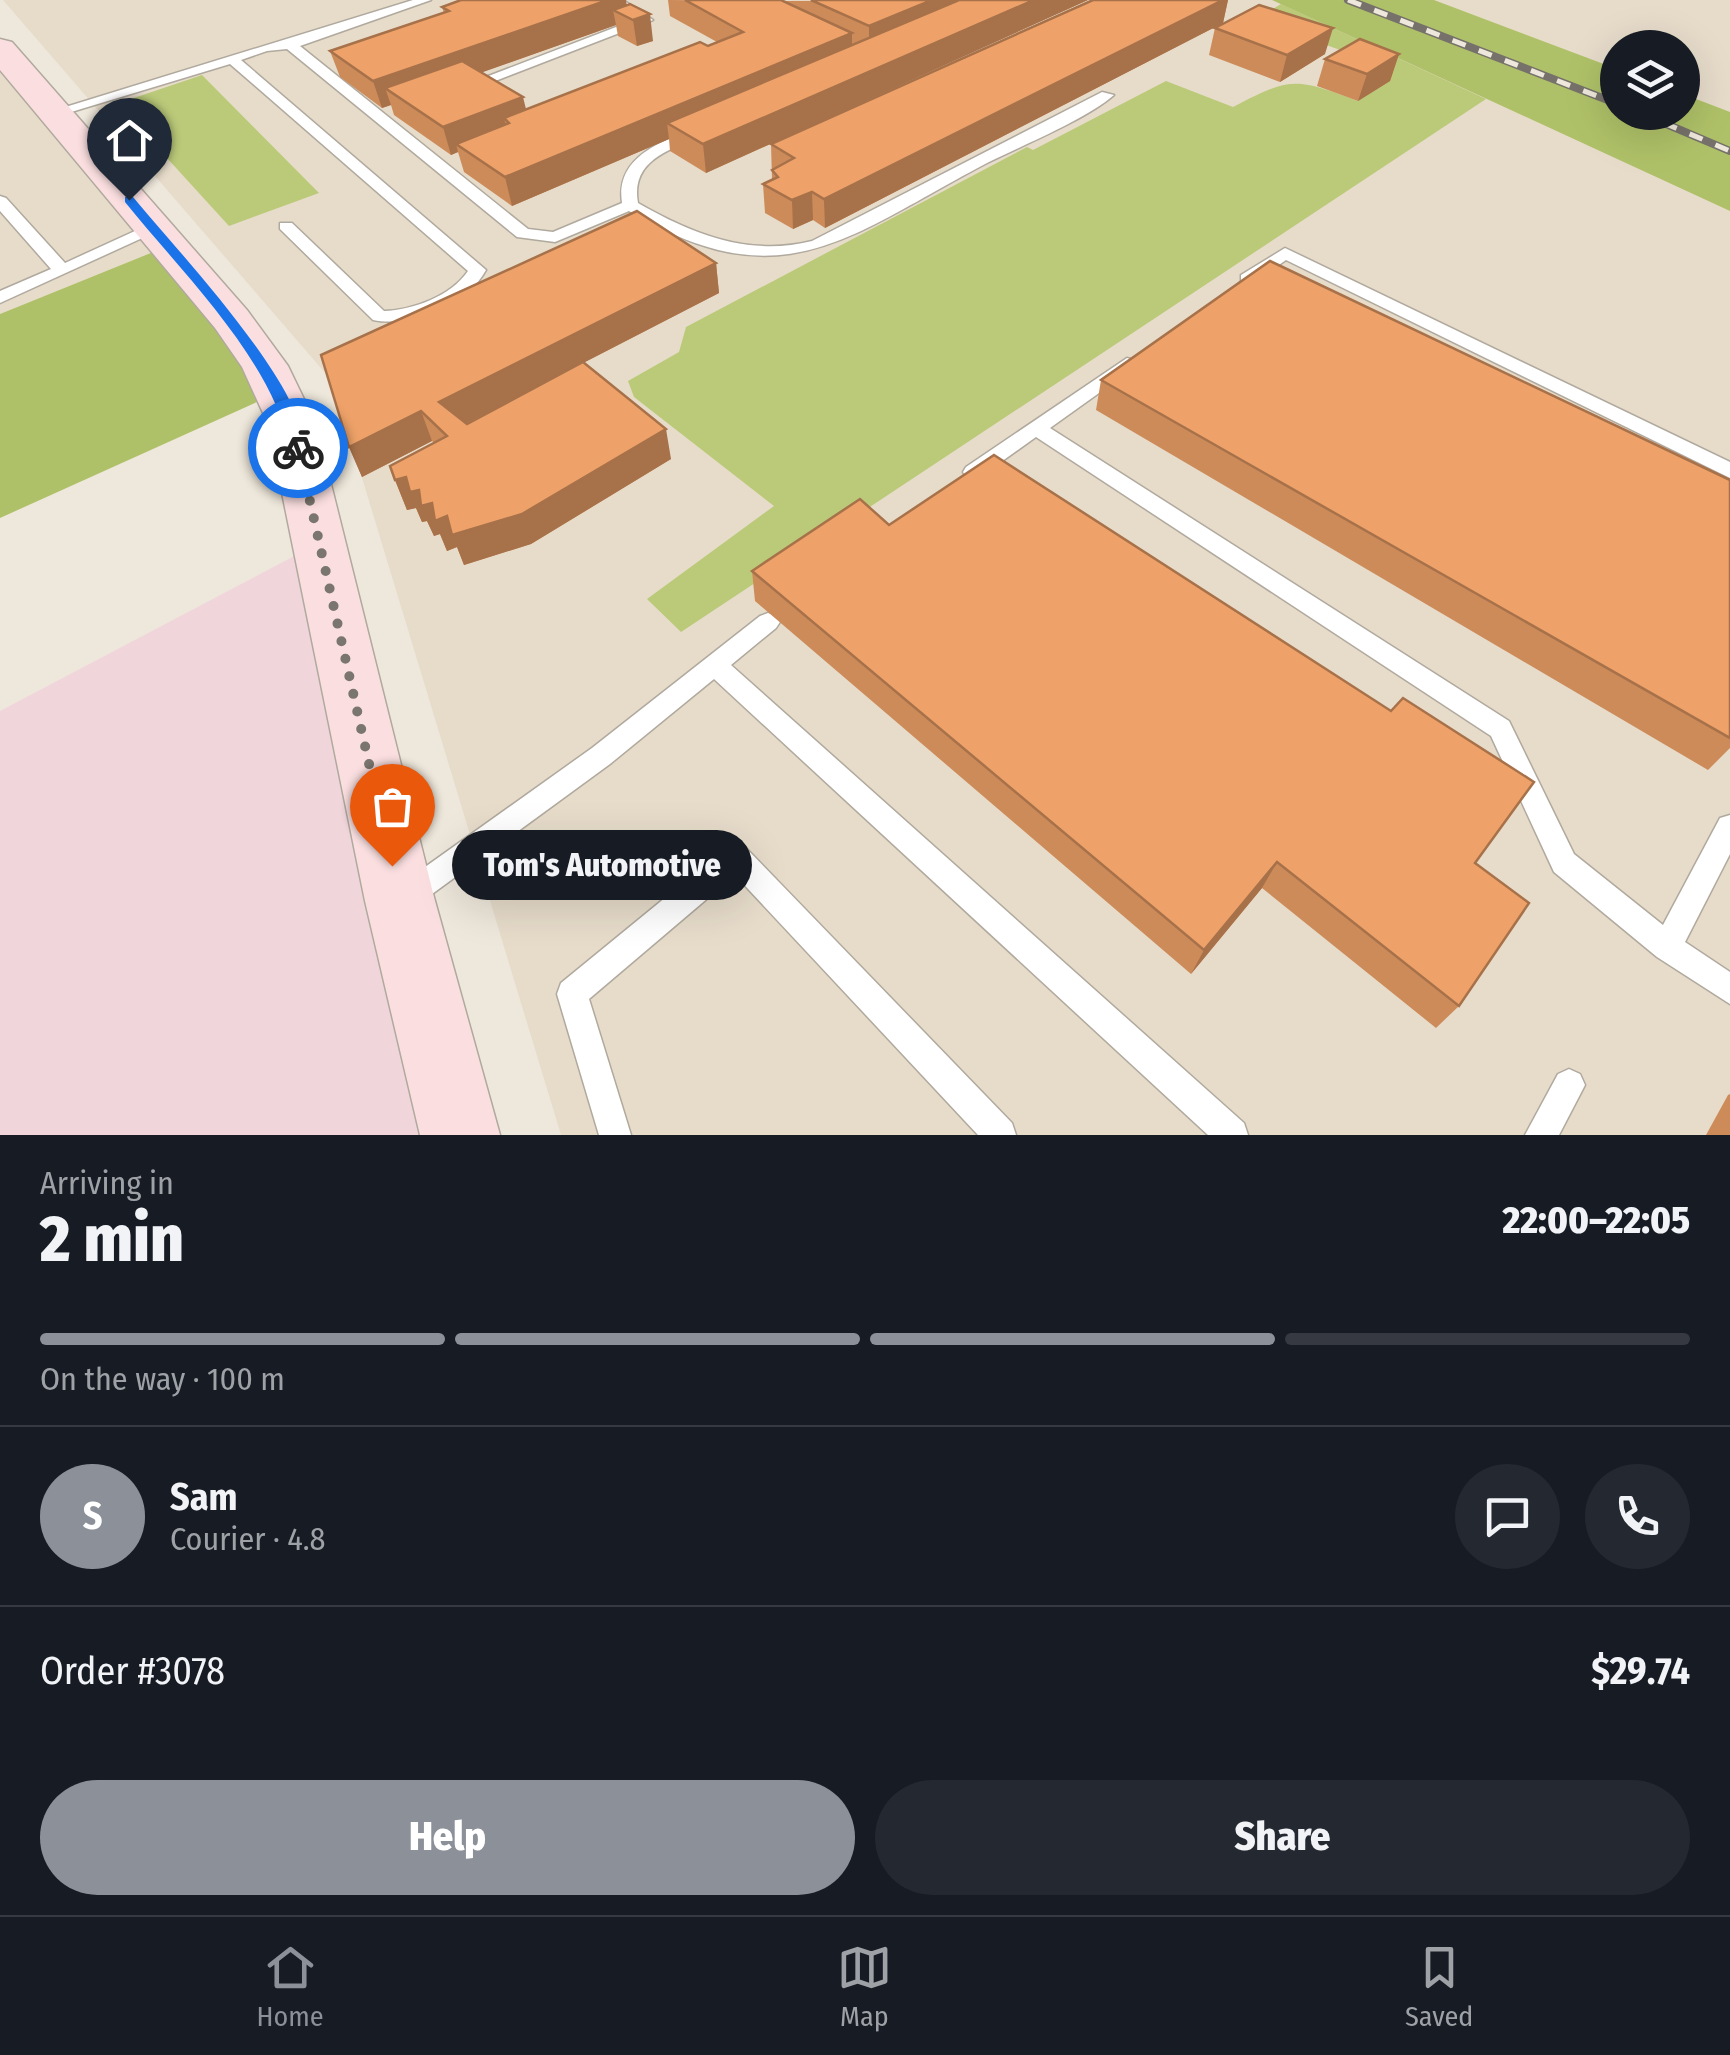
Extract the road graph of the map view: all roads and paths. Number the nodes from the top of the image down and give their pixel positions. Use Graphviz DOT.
graph roads {
  1 [pos="425,0"];
  2 [pos="614,0"];
  3 [pos="664,13"];
  4 [pos="647,20"];
  5 [pos="290,45"];
  6 [pos="0,50"];
  7 [pos="232,59"];
  8 [pos="486,80"];
  9 [pos="1106,95"];
  10 [pos="53,112"];
  11 [pos="708,128"];
  12 [pos="0,201"];
  13 [pos="630,205"];
  14 [pos="286,226"];
  15 [pos="154,229"];
  16 [pos="62,270"];
  17 [pos="1238,286"];
  18 [pos="0,298"];
  19 [pos="1144,352"];
  20 [pos="1036,428"];
  21 [pos="1730,471"];
  22 [pos="960,482"];
  23 [pos="768,622"];
  24 [pos="715,665"];
  25 [pos="1730,827"];
  26 [pos="400,901"];
  27 [pos="1667,947"];
  28 [pos="1730,989"];
  29 [pos="1569,1084"];
  30 [pos="460,1135"];
  31 [pos="615,1135"];
  32 [pos="1000,1135"];
  33 [pos="1232,1135"];
  34 [pos="1540,1135"];
  1 -- 5 [label="lane"];
  2 -- 4 [label="lane"];
  3 -- 4 [label="lane"];
  4 -- 8 [label="lane"];
  5 -- 7 [label="lane"];
  5 -- 13 [label="lane"];
  6 -- 10 [label="main road"];
  7 -- 10 [label="lane"];
  7 -- 14 [label="lane"];
  9 -- 13 [label="lane"];
  10 -- 15 [label="main road"];
  11 -- 13 [label="lane"];
  12 -- 16 [label="lane"];
  15 -- 16 [label="lane"];
  15 -- 26 [label="main road"];
  16 -- 18 [label="lane"];
  17 -- 21 [label="lane"];
  19 -- 20 [label="lane"];
  20 -- 22 [label="lane"];
  20 -- 27 [label="lane"];
  23 -- 24 [label="lane"];
  24 -- 26 [label="lane"];
  24 -- 33 [label="lane"];
  25 -- 27 [label="lane"];
  26 -- 30 [label="main road"];
  27 -- 28 [label="lane"];
  29 -- 34 [label="lane"];
  31 -- 32 [label="lane"];
}
